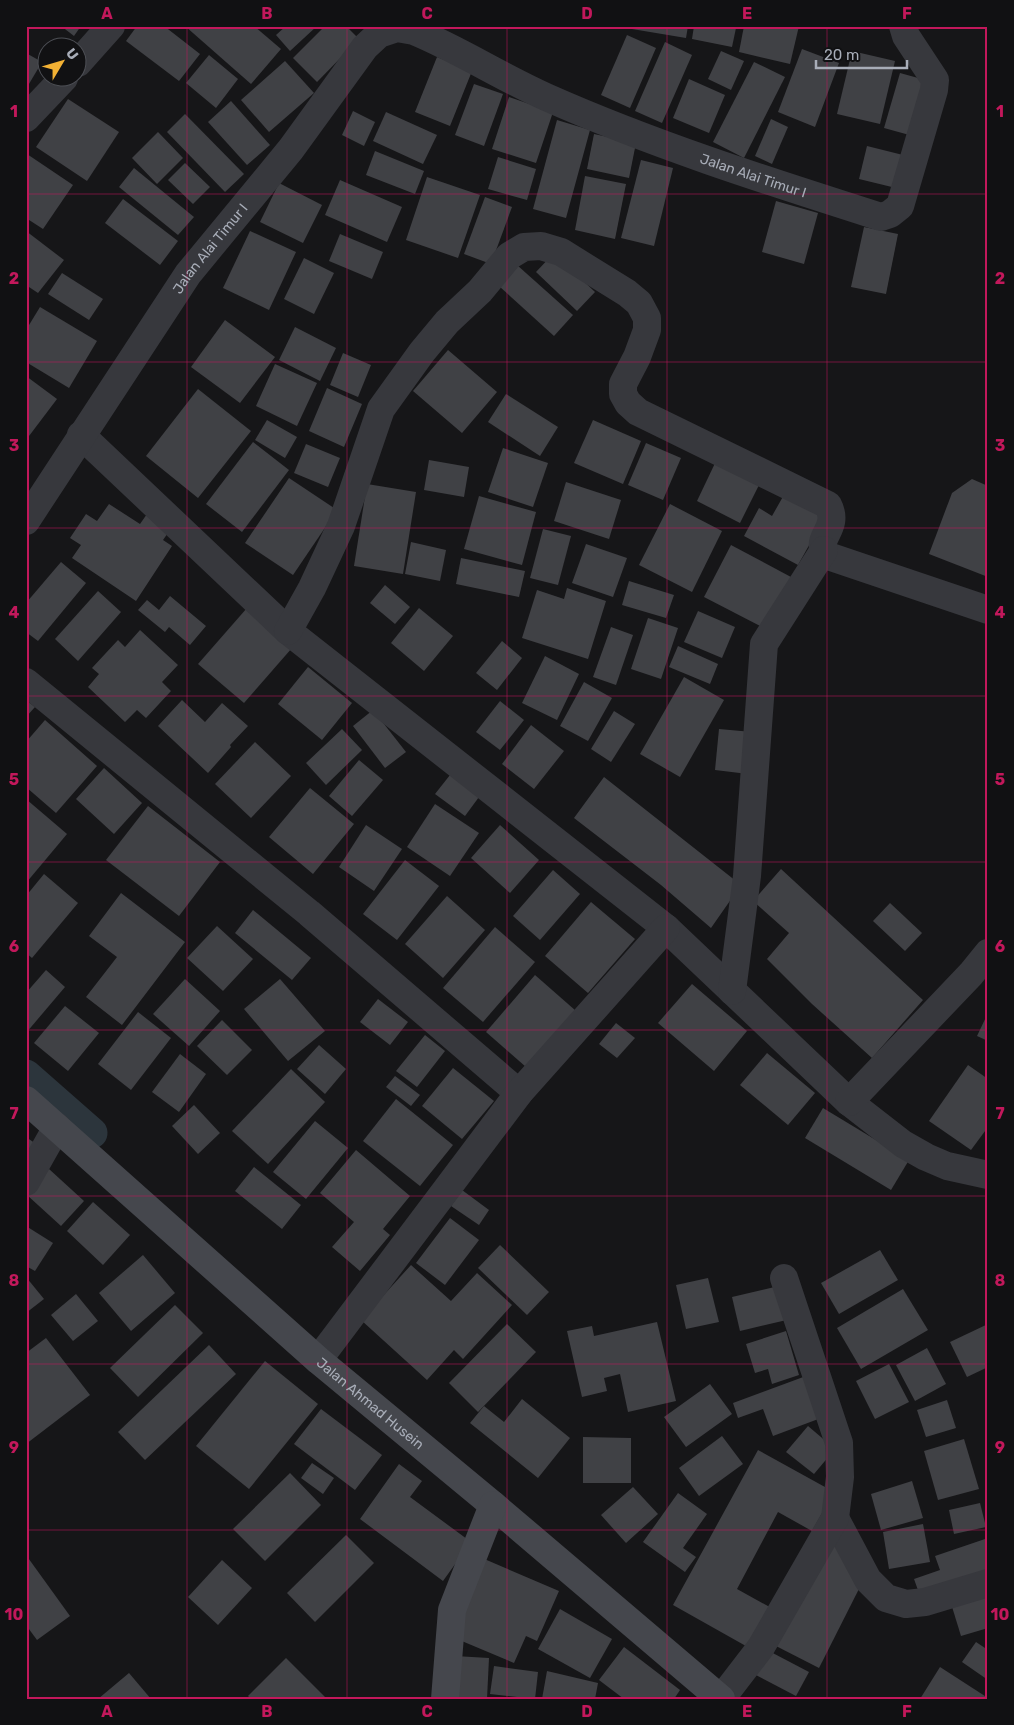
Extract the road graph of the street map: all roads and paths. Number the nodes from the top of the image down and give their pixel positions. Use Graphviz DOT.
graph roads {
  1 [pos="111,26"];
  2 [pos="903,26"];
  3 [pos="433,32"];
  4 [pos="88,52"];
  5 [pos="54,88"];
  6 [pos="26,118"];
  7 [pos="81,435"];
  8 [pos="26,521"];
  9 [pos="824,550"];
  10 [pos="988,610"];
  11 [pos="288,632"];
  12 [pos="26,682"];
  13 [pos="666,928"];
  14 [pos="988,953"];
  15 [pos="732,991"];
  16 [pos="519,1093"];
  17 [pos="26,1100"];
  18 [pos="850,1102"];
  19 [pos="57,1127"];
  20 [pos="988,1175"];
  21 [pos="26,1182"];
  22 [pos="784,1278"];
  23 [pos="318,1360"];
  24 [pos="493,1505"];
  25 [pos="835,1518"];
  26 [pos="988,1583"];
  27 [pos="445,1699"];
  28 [pos="721,1699"];
  1 -- 4 [label="street"];
  2 -- 3 [label="street, Jalan Alai Timur I"];
  3 -- 7 [label="street, Jalan Alai Timur I"];
  5 -- 6 [label="street"];
  7 -- 8 [label="street, Jalan Alai Timur I"];
  7 -- 11 [label="street"];
  9 -- 10 [label="street"];
  9 -- 11 [label="street"];
  9 -- 15 [label="street"];
  11 -- 13 [label="street"];
  12 -- 16 [label="street"];
  13 -- 15 [label="street"];
  13 -- 16 [label="street"];
  14 -- 18 [label="street"];
  15 -- 18 [label="street"];
  16 -- 23 [label="street"];
  17 -- 19 [label="main road, Jalan Ahmad Husein"];
  18 -- 20 [label="street"];
  19 -- 21 [label="street"];
  19 -- 23 [label="main road, Jalan Ahmad Husein"];
  22 -- 25 [label="street"];
  23 -- 24 [label="main road, Jalan Ahmad Husein"];
  24 -- 27 [label="main road"];
  24 -- 28 [label="main road, Jalan Ahmad Husein"];
  25 -- 26 [label="street"];
  25 -- 28 [label="street"];
}
